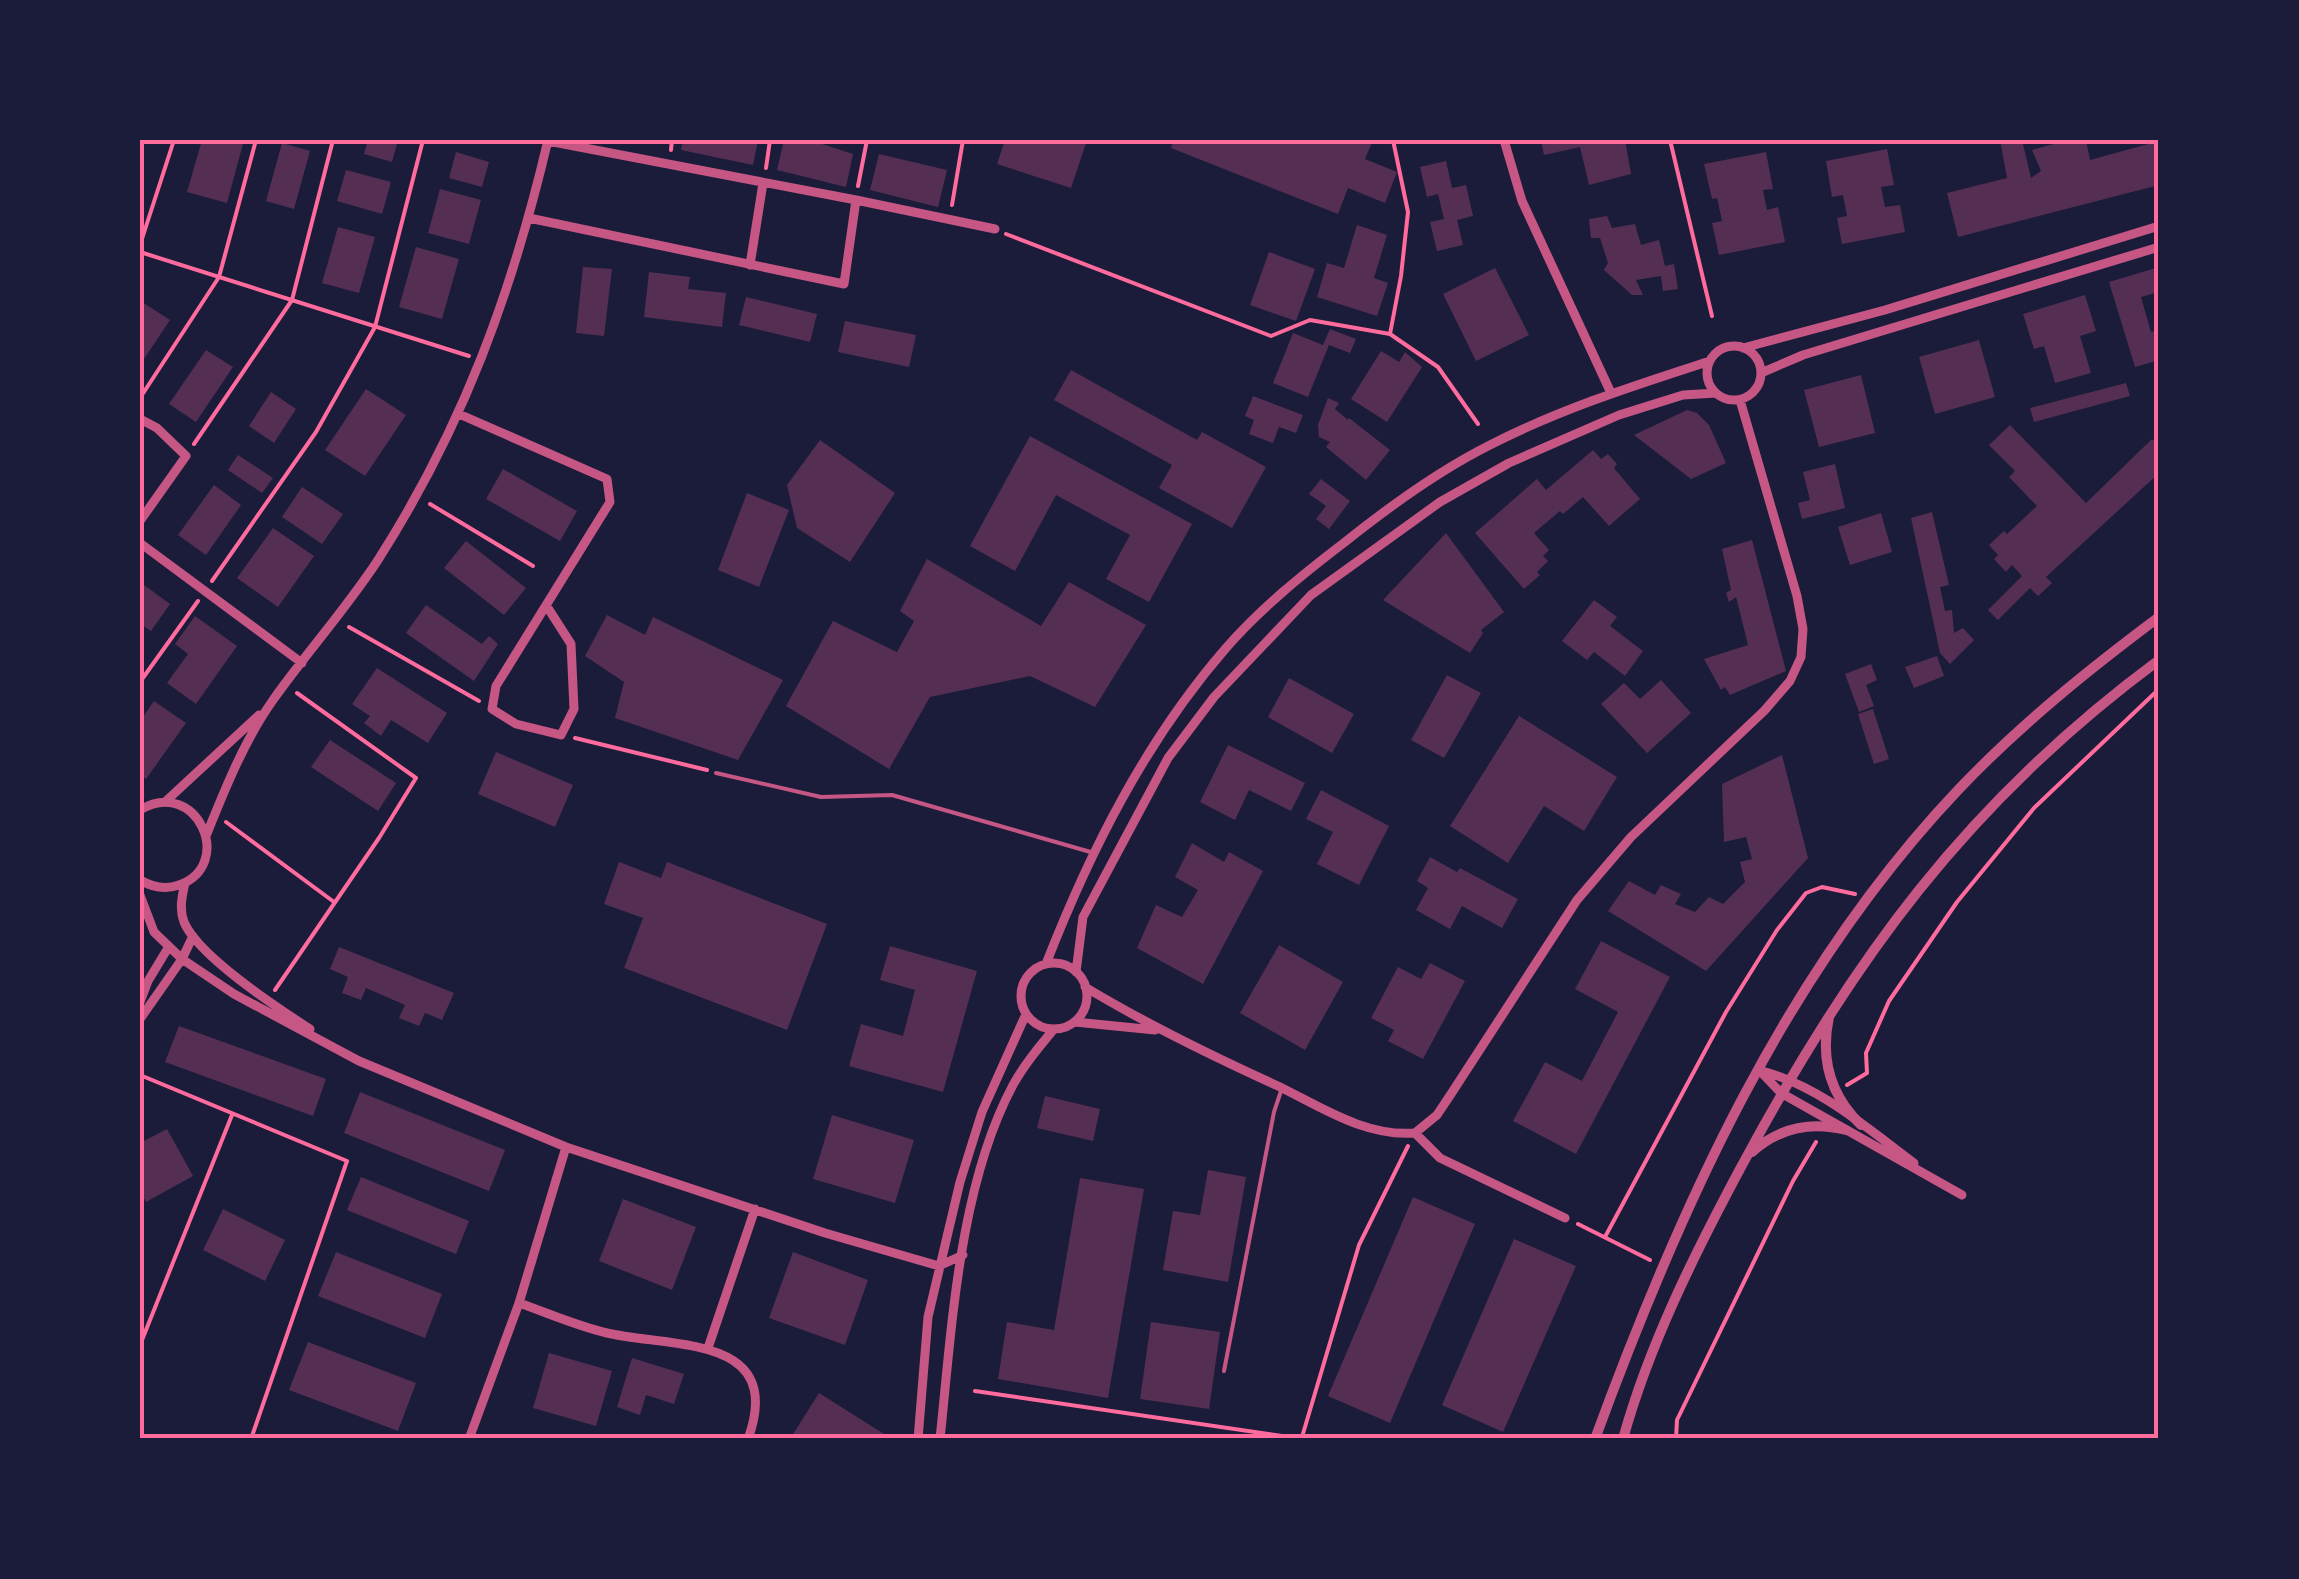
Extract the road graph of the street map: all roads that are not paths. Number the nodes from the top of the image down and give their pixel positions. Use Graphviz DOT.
graph roads {
  1 [pos="1504,140"];
  2 [pos="548,141"];
  3 [pos="763,183"];
  4 [pos="856,200"];
  5 [pos="529,218"];
  6 [pos="2159,226"];
  7 [pos="995,230"];
  8 [pos="2159,246"];
  9 [pos="750,265"];
  10 [pos="1743,348"];
  11 [pos="1710,361"];
  12 [pos="1761,373"];
  13 [pos="1611,393"];
  14 [pos="1716,393"];
  15 [pos="1740,400"];
  16 [pos="459,414"];
  17 [pos="140,419"];
  18 [pos="140,521"];
  19 [pos="140,544"];
  20 [pos="546,606"];
  21 [pos="2159,617"];
  22 [pos="2159,660"];
  23 [pos="302,662"];
  24 [pos="272,702"];
  25 [pos="716,773"];
  26 [pos="166,802"];
  27 [pos="142,807"];
  28 [pos="206,836"];
  29 [pos="1094,852"];
  30 [pos="140,880"];
  31 [pos="185,883"];
  32 [pos="140,895"];
  33 [pos="192,936"];
  34 [pos="168,948"];
  35 [pos="182,960"];
  36 [pos="1046,964"];
  37 [pos="1076,972"];
  38 [pos="1085,987"];
  39 [pos="140,1002"];
  40 [pos="1834,1005"];
  41 [pos="1026,1014"];
  42 [pos="140,1019"];
  43 [pos="1074,1022"];
  44 [pos="1054,1029"];
  45 [pos="1158,1030"];
  46 [pos="359,1061"];
  47 [pos="1759,1070"];
  48 [pos="1790,1078"];
  49 [pos="1282,1089"];
  50 [pos="1781,1093"];
  51 [pos="1861,1124"];
  52 [pos="1846,1130"];
  53 [pos="1415,1133"];
  54 [pos="566,1147"];
  55 [pos="1747,1156"];
  56 [pos="1945,1185"];
  57 [pos="1962,1194"];
  58 [pos="755,1209"];
  59 [pos="1565,1218"];
  60 [pos="963,1254"];
  61 [pos="939,1266"];
  62 [pos="518,1303"];
  63 [pos="708,1348"];
  64 [pos="1224,1370"];
  65 [pos="469,1439"];
  66 [pos="748,1439"];
  67 [pos="918,1439"];
  68 [pos="940,1439"];
  69 [pos="1595,1439"];
  70 [pos="1624,1439"];
  1 -- 13 [label="street"];
  2 -- 3 [label="street"];
  2 -- 5 [label="street"];
  3 -- 4 [label="street"];
  3 -- 9 [label="street"];
  4 -- 7 [label="street"];
  4 -- 9 [label="street"];
  5 -- 9 [label="street"];
  5 -- 16 [label="street"];
  6 -- 10 [label="street"];
  8 -- 12 [label="street"];
  10 -- 11 [label="street"];
  10 -- 12 [label="street"];
  11 -- 13 [label="street"];
  11 -- 14 [label="street"];
  12 -- 15 [label="street"];
  13 -- 29 [label="street"];
  14 -- 15 [label="street"];
  14 -- 37 [label="street"];
  15 -- 53 [label="street"];
  16 -- 20 [label="street"];
  16 -- 23 [label="street"];
  17 -- 18 [label="street"];
  19 -- 23 [label="street"];
  20 -- 20 [label="street"];
  21 -- 47 [label="street"];
  22 -- 40 [label="street"];
  23 -- 24 [label="street"];
  24 -- 26 [label="street"];
  24 -- 28 [label="street"];
  25 -- 29 [label="lane"];
  26 -- 27 [label="street"];
  26 -- 28 [label="street"];
  28 -- 31 [label="street"];
  29 -- 36 [label="street"];
  30 -- 31 [label="street"];
  31 -- 33 [label="street"];
  32 -- 34 [label="street"];
  33 -- 35 [label="street"];
  33 -- 46 [label="street"];
  34 -- 35 [label="street"];
  34 -- 39 [label="street"];
  35 -- 42 [label="street"];
  35 -- 46 [label="street"];
  36 -- 37 [label="street"];
  36 -- 41 [label="street"];
  37 -- 38 [label="street"];
  38 -- 43 [label="street"];
  38 -- 45 [label="street"];
  40 -- 48 [label="street"];
  40 -- 51 [label="street"];
  41 -- 44 [label="street"];
  41 -- 61 [label="street"];
  43 -- 44 [label="street"];
  43 -- 45 [label="street"];
  44 -- 60 [label="street"];
  45 -- 49 [label="street"];
  46 -- 54 [label="street"];
  47 -- 48 [label="street"];
  47 -- 50 [label="street"];
  47 -- 69 [label="street"];
  48 -- 50 [label="street"];
  48 -- 51 [label="street"];
  49 -- 53 [label="street"];
  49 -- 64 [label="lane"];
  50 -- 52 [label="street"];
  50 -- 55 [label="street"];
  51 -- 56 [label="street"];
  52 -- 55 [label="street"];
  52 -- 56 [label="street"];
  53 -- 59 [label="street"];
  54 -- 58 [label="street"];
  54 -- 62 [label="street"];
  55 -- 70 [label="street"];
  56 -- 57 [label="street"];
  58 -- 61 [label="street"];
  58 -- 63 [label="street"];
  60 -- 61 [label="street"];
  60 -- 68 [label="street"];
  61 -- 67 [label="street"];
  62 -- 63 [label="street"];
  62 -- 65 [label="street"];
  63 -- 66 [label="street"];
}
